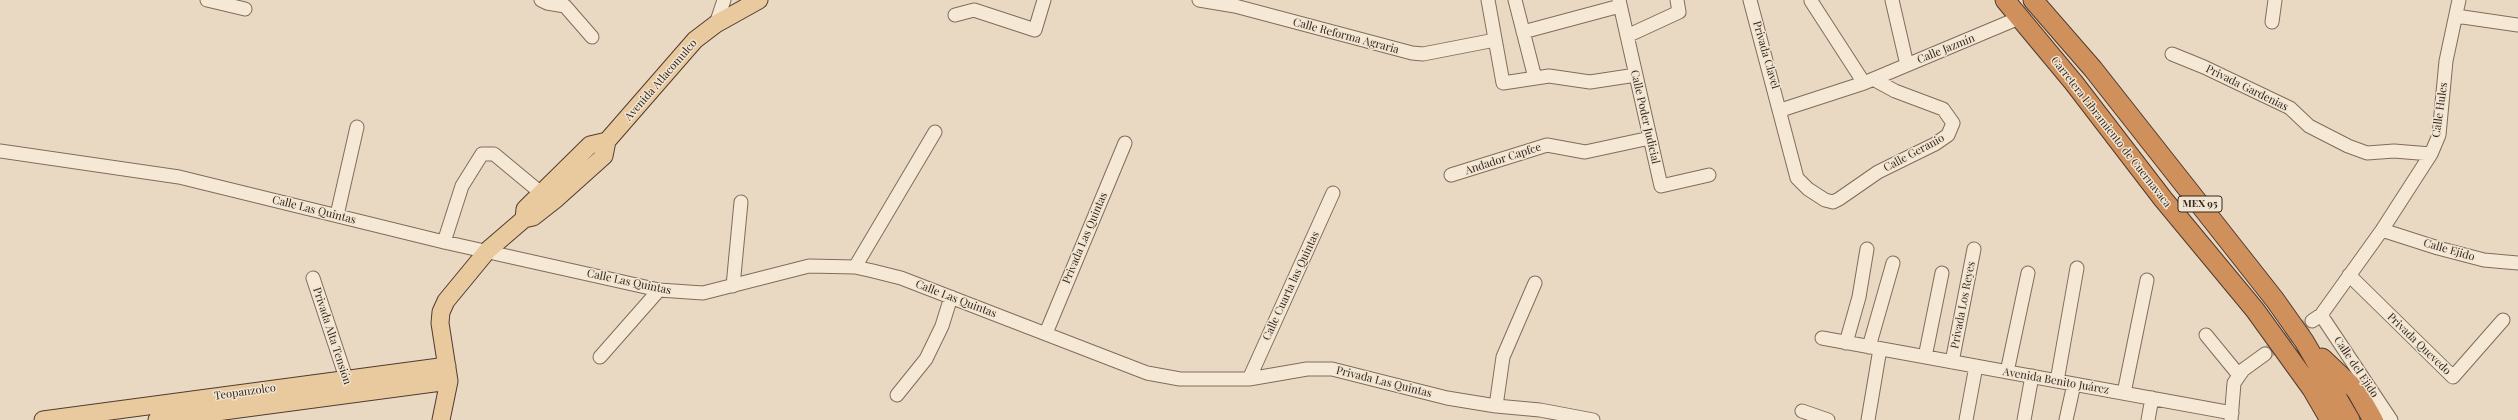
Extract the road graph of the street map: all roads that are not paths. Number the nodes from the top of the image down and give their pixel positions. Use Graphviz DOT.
graph roads {
  1 [pos="206,0"];
  2 [pos="541,0"];
  3 [pos="724,0"];
  4 [pos="759,0"];
  5 [pos="1044,0"];
  6 [pos="1199,0"];
  7 [pos="1488,0"];
  8 [pos="1515,0"];
  9 [pos="1750,0"];
  10 [pos="1892,0"];
  11 [pos="2005,0"];
  12 [pos="2032,0"];
  13 [pos="2276,0"];
  14 [pos="2459,0"];
  15 [pos="1811,1"];
  16 [pos="567,3"];
  17 [pos="1619,3"];
  18 [pos="1678,6"];
  19 [pos="245,9"];
  20 [pos="954,15"];
  21 [pos="2456,16"];
  22 [pos="2019,18"];
  23 [pos="2272,22"];
  24 [pos="716,24"];
  25 [pos="2518,25"];
  26 [pos="1523,32"];
  27 [pos="1627,36"];
  28 [pos="592,37"];
  29 [pos="1494,40"];
  30 [pos="2172,54"];
  31 [pos="1904,66"];
  32 [pos="1636,75"];
  33 [pos="1535,78"];
  34 [pos="1868,81"];
  35 [pos="1895,92"];
  36 [pos="1781,110"];
  37 [pos="357,127"];
  38 [pos="935,132"];
  39 [pos="1650,138"];
  40 [pos="1125,142"];
  41 [pos="0,151"];
  42 [pos="2431,154"];
  43 [pos="1451,176"];
  44 [pos="1709,176"];
  45 [pos="1333,193"];
  46 [pos="544,199"];
  47 [pos="741,202"];
  48 [pos="1833,202"];
  49 [pos="337,215"];
  50 [pos="2382,230"];
  51 [pos="444,242"];
  52 [pos="1974,248"];
  53 [pos="1867,249"];
  54 [pos="488,250"];
  55 [pos="1893,263"];
  56 [pos="2518,263"];
  57 [pos="855,267"];
  58 [pos="2077,268"];
  59 [pos="1942,273"];
  60 [pos="2028,273"];
  61 [pos="2349,275"];
  62 [pos="313,278"];
  63 [pos="2147,280"];
  64 [pos="1535,283"];
  65 [pos="733,286"];
  66 [pos="659,290"];
  67 [pos="951,297"];
  68 [pos="2503,320"];
  69 [pos="1046,333"];
  70 [pos="2206,336"];
  71 [pos="1822,338"];
  72 [pos="2304,341"];
  73 [pos="1846,343"];
  74 [pos="1875,348"];
  75 [pos="2265,354"];
  76 [pos="600,357"];
  77 [pos="1925,357"];
  78 [pos="1952,362"];
  79 [pos="1976,366"];
  80 [pos="2007,372"];
  81 [pos="448,374"];
  82 [pos="2238,374"];
  83 [pos="2032,376"];
  84 [pos="1248,379"];
  85 [pos="2057,381"];
  86 [pos="2074,384"];
  87 [pos="348,385"];
  88 [pos="2124,393"];
  89 [pos="897,395"];
  90 [pos="2152,398"];
  91 [pos="1496,406"];
  92 [pos="1802,412"];
  93 [pos="154,415"];
  94 [pos="2231,416"];
  95 [pos="44,420"];
  96 [pos="441,420"];
  97 [pos="1593,420"];
  98 [pos="1828,420"];
  99 [pos="1868,420"];
  100 [pos="1966,420"];
  101 [pos="2024,420"];
  102 [pos="2066,420"];
  103 [pos="2148,420"];
  104 [pos="2330,420"];
  105 [pos="2350,420"];
  106 [pos="2373,420"];
  107 [pos="2391,420"];
  1 -- 19 [label="street"];
  2 -- 16 [label="street"];
  3 -- 24 [label="street"];
  4 -- 24 [label="main road, Avenida Atlacomulco"];
  5 -- 20 [label="street"];
  6 -- 29 [label="street, Calle Reforma Agraria"];
  7 -- 29 [label="street"];
  8 -- 26 [label="street"];
  9 -- 36 [label="street, Privada Clavel"];
  10 -- 31 [label="street"];
  11 -- 22 [label="highway, Carretera Libramiento de Cuernavaca / MEX 95"];
  12 -- 72 [label="highway, Carretera Libramiento de Cuernavaca / MEX 95"];
  13 -- 23 [label="street"];
  14 -- 21 [label="street, Calle Hules"];
  15 -- 34 [label="street"];
  16 -- 28 [label="street"];
  17 -- 26 [label="street"];
  17 -- 27 [label="street, Calle Poder Judicial"];
  18 -- 27 [label="street"];
  21 -- 25 [label="street"];
  21 -- 42 [label="street, Calle Hules"];
  22 -- 31 [label="street, Calle Jazmín"];
  22 -- 104 [label="highway, Carretera Libramiento de Cuernavaca / MEX 95"];
  24 -- 46 [label="main road, Avenida Atlacomulco"];
  26 -- 33 [label="street"];
  27 -- 32 [label="street, Calle Poder Judicial"];
  29 -- 33 [label="street"];
  30 -- 42 [label="street, Privada Gardenias"];
  31 -- 34 [label="street, Calle Jazmín"];
  31 -- 35 [label="street"];
  32 -- 33 [label="street"];
  32 -- 39 [label="street, Calle Poder Judicial"];
  34 -- 35 [label="street, Calle Geranio"];
  34 -- 36 [label="street, Calle Jazmín"];
  35 -- 48 [label="street, Calle Geranio"];
  36 -- 48 [label="street, Privada Clavel"];
  37 -- 49 [label="street"];
  38 -- 57 [label="street"];
  39 -- 43 [label="street, Andador Capfce"];
  39 -- 44 [label="street, Calle Poder Judicial"];
  40 -- 69 [label="street, Privada Las Quintas"];
  41 -- 49 [label="street, Calle Las Quintas"];
  42 -- 50 [label="street, Calle Hules"];
  45 -- 84 [label="street, Calle Cuarta las Quintas"];
  46 -- 51 [label="street"];
  46 -- 54 [label="main road, Avenida Atlacomulco"];
  47 -- 65 [label="street"];
  49 -- 51 [label="street, Calle Las Quintas"];
  50 -- 56 [label="street, Calle Ejido"];
  50 -- 61 [label="street, Calle del Ejido"];
  51 -- 54 [label="street, Calle Las Quintas"];
  52 -- 78 [label="street, Privada Los Reyes"];
  53 -- 73 [label="street"];
  54 -- 66 [label="street, Calle Las Quintas"];
  54 -- 81 [label="main road, Avenida Atlacomulco"];
  55 -- 74 [label="street"];
  57 -- 65 [label="street, Calle Las Quintas"];
  57 -- 67 [label="street, Calle Las Quintas"];
  58 -- 85 [label="street"];
  59 -- 77 [label="street"];
  60 -- 80 [label="street"];
  61 -- 68 [label="street, Privada Quevedo"];
  61 -- 107 [label="street, Calle del Ejido"];
  62 -- 87 [label="street, Privada Alta Tensión"];
  63 -- 88 [label="street"];
  64 -- 91 [label="street"];
  65 -- 66 [label="street, Calle Las Quintas"];
  66 -- 76 [label="street"];
  67 -- 69 [label="street, Calle Las Quintas"];
  67 -- 89 [label="street"];
  69 -- 84 [label="street, Calle Las Quintas"];
  70 -- 82 [label="street"];
  71 -- 73 [label="street, Avenida Benito Juárez"];
  72 -- 105 [label="highway, Carretera Libramiento de Cuernavaca / MEX 95"];
  72 -- 106 [label="highway"];
  73 -- 74 [label="street, Avenida Benito Juárez"];
  74 -- 77 [label="street, Avenida Benito Juárez"];
  74 -- 99 [label="street"];
  75 -- 82 [label="street"];
  77 -- 78 [label="street, Avenida Benito Juárez"];
  78 -- 79 [label="street, Avenida Benito Juárez"];
  79 -- 80 [label="street, Avenida Benito Juárez"];
  79 -- 100 [label="street"];
  80 -- 83 [label="street, Avenida Benito Juárez"];
  81 -- 87 [label="main road, Teopanzolco"];
  81 -- 96 [label="main road, Avenida Atlacomulco"];
  82 -- 94 [label="street"];
  83 -- 85 [label="street, Avenida Benito Juárez"];
  83 -- 101 [label="street"];
  84 -- 91 [label="street, Privada Las Quintas"];
  85 -- 86 [label="street, Avenida Benito Juárez"];
  86 -- 88 [label="street, Avenida Benito Juárez"];
  86 -- 102 [label="street"];
  87 -- 93 [label="main road, Teopanzolco"];
  88 -- 90 [label="street, Avenida Benito Juárez"];
  90 -- 94 [label="street, Avenida Benito Juárez"];
  90 -- 103 [label="street"];
  91 -- 97 [label="street, Privada Las Quintas"];
  92 -- 98 [label="street"];
  93 -- 95 [label="main road, Teopanzolco"];
}
